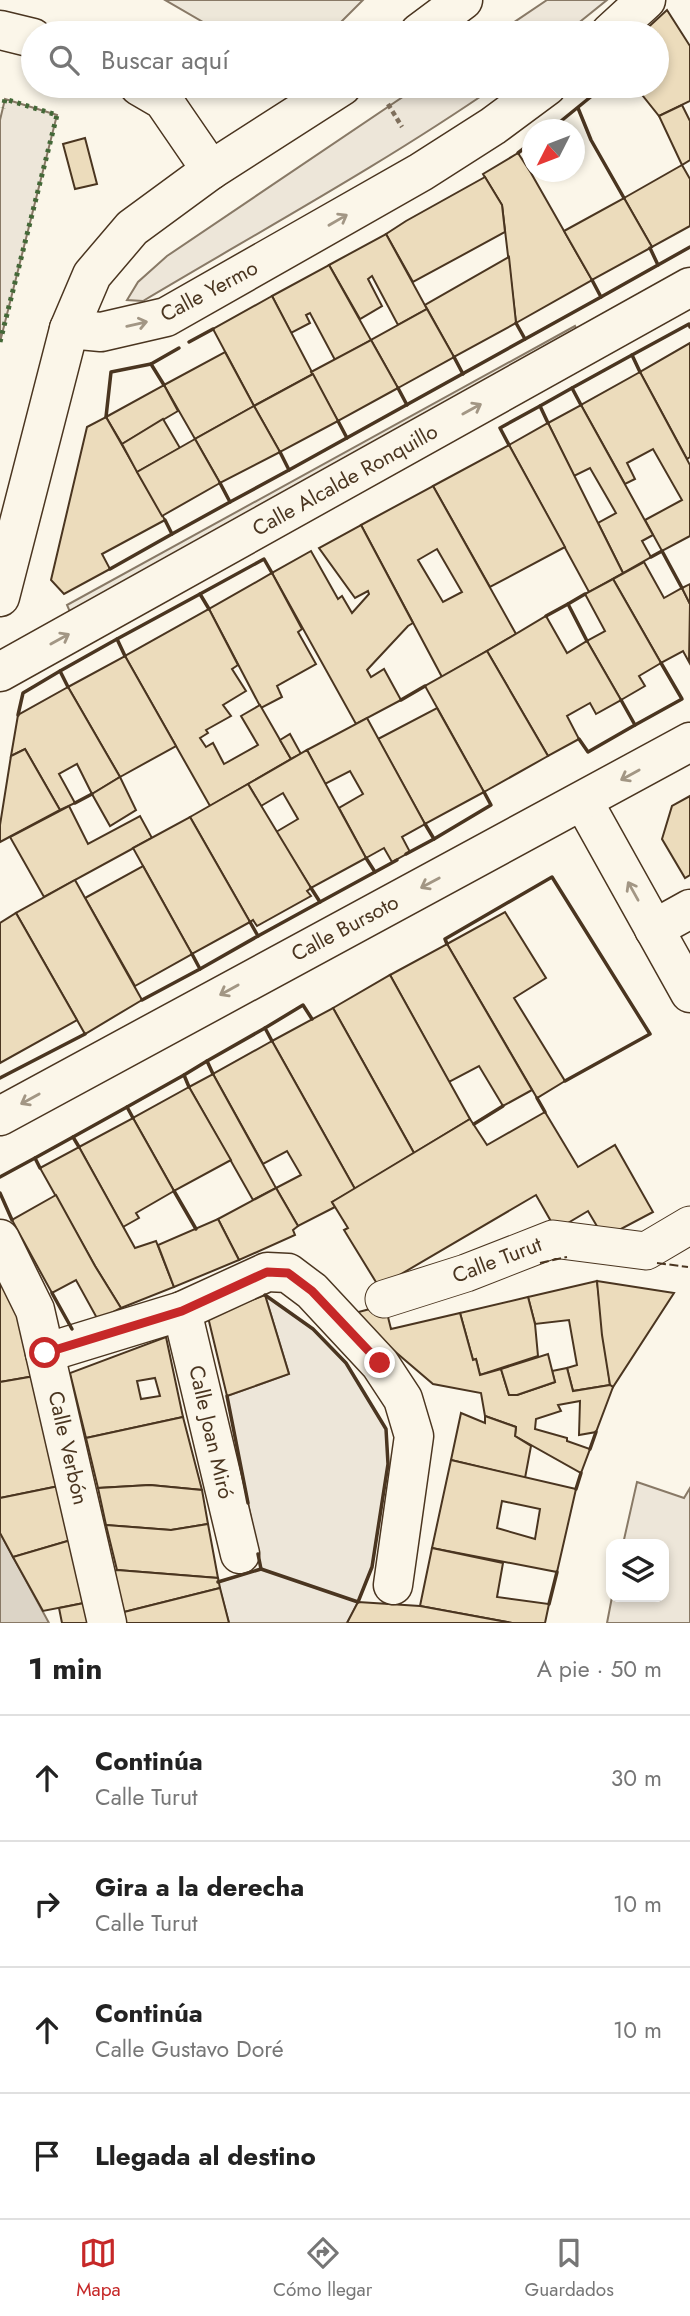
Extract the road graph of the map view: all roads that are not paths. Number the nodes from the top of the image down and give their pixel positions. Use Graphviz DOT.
graph roads {
  1 [pos="463,0"];
  2 [pos="646,0"];
  3 [pos="435,21"];
  4 [pos="623,21"];
  5 [pos="0,30"];
  6 [pos="21,35"];
  7 [pos="160,98"];
  8 [pos="323,98"];
  9 [pos="531,98"];
  10 [pos="211,170"];
  11 [pos="690,287"];
  12 [pos="69,328"];
  13 [pos="0,597"];
  14 [pos="0,672"];
  15 [pos="690,742"];
  16 [pos="583,801"];
  17 [pos="690,909"];
  18 [pos="654,929"];
  19 [pos="690,993"];
  20 [pos="0,1116"];
  21 [pos="690,1225"];
  22 [pos="0,1239"];
  23 [pos="357,1305"];
  24 [pos="182,1311"];
  25 [pos="45,1353"];
  26 [pos="240,1554"];
  27 [pos="393,1585"];
  28 [pos="107,1623"];
  1 -- 3 [label="street"];
  2 -- 4 [label="street"];
  5 -- 6 [label="street"];
  7 -- 10 [label="street"];
  8 -- 10 [label="street"];
  12 -- 9 [label="street, Calle Yermo, one-way"];
  10 -- 12 [label="street"];
  14 -- 11 [label="street, Calle Alcalde Ronquillo, one-way"];
  12 -- 13 [label="street"];
  15 -- 16 [label="street, Calle Bursoto, one-way"];
  18 -- 16 [label="street, one-way"];
  16 -- 20 [label="street, Calle Bursoto, one-way"];
  17 -- 18 [label="street"];
  18 -- 19 [label="street"];
  21 -- 23 [label="street, Calle Turut"];
  22 -- 25 [label="street, Calle Verbón"];
  23 -- 24 [label="street"];
  23 -- 27 [label="street"];
  24 -- 25 [label="street"];
  24 -- 26 [label="street, Calle Joan Miró"];
  25 -- 28 [label="street, Calle Verbón"];
}
